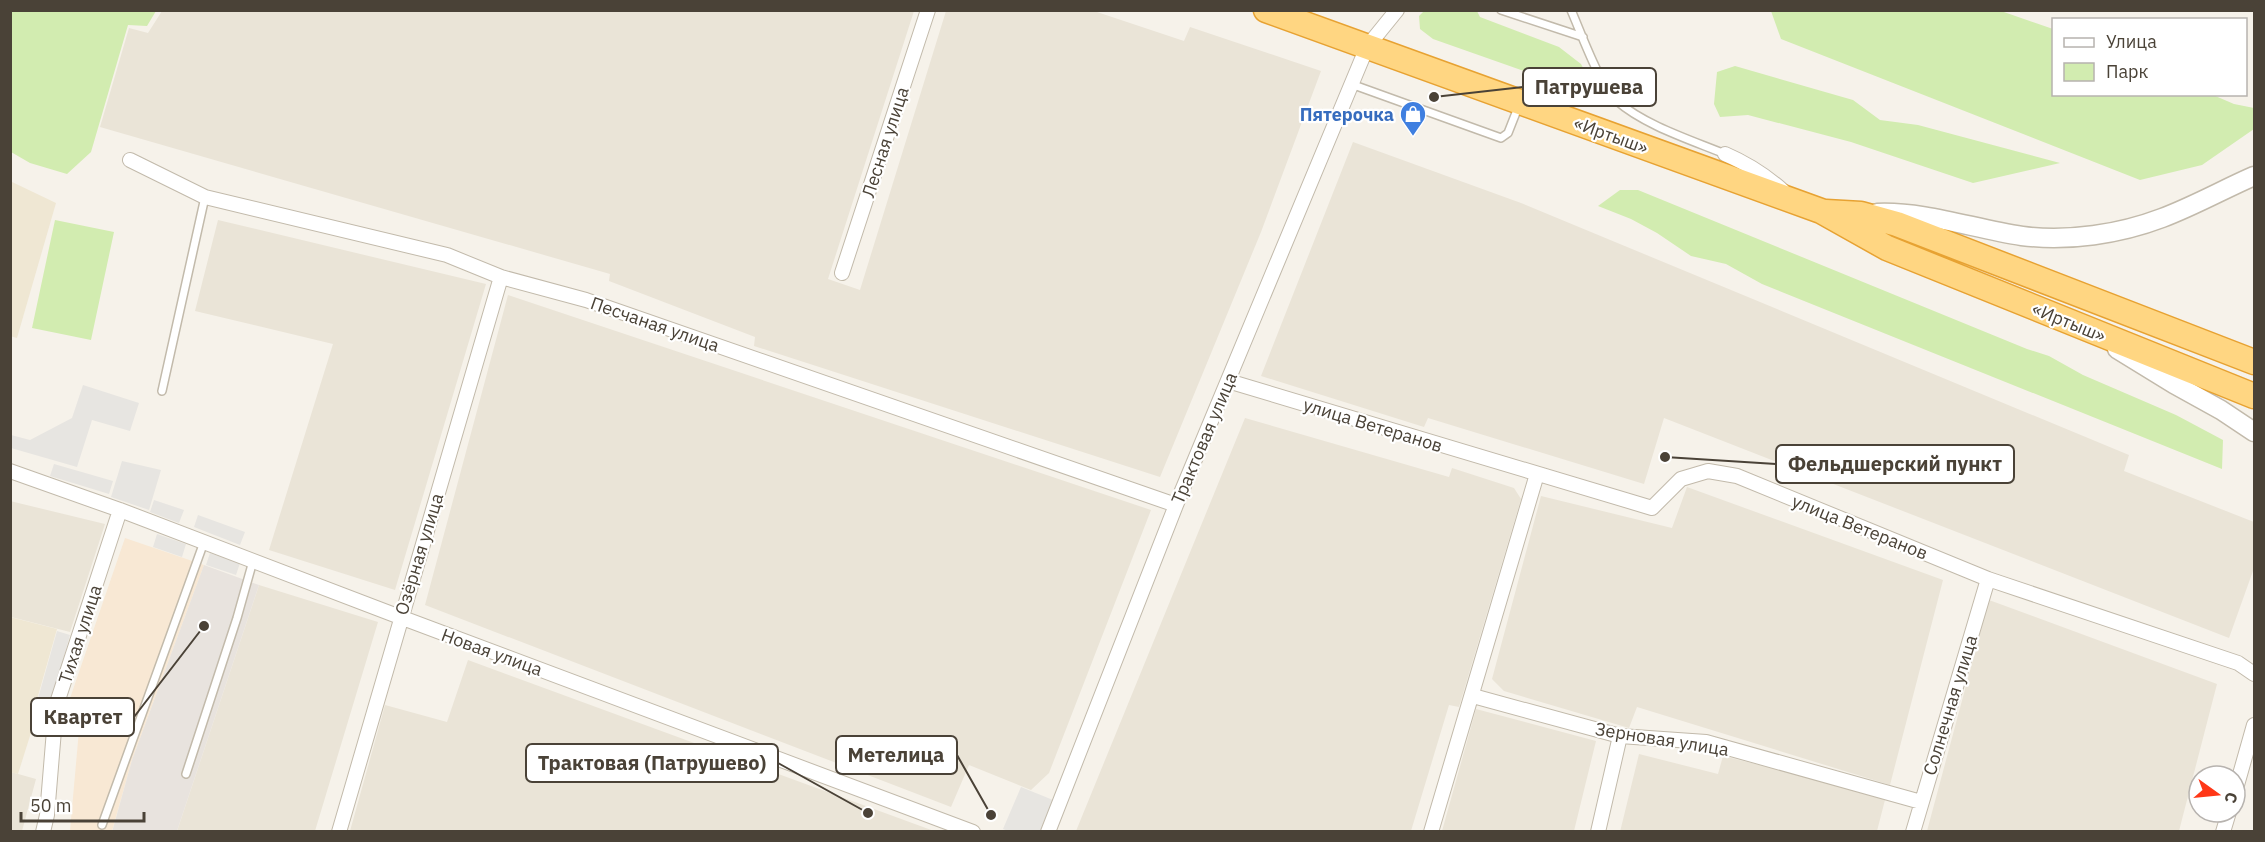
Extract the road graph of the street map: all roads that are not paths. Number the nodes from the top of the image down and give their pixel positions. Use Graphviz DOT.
graph roads {
  1 [pos="928,10"];
  2 [pos="1266,10"];
  3 [pos="1397,10"];
  4 [pos="1501,10"];
  5 [pos="1571,10"];
  6 [pos="1583,37"];
  7 [pos="1367,47"];
  8 [pos="1351,84"];
  9 [pos="1520,102"];
  10 [pos="1725,154"];
  11 [pos="130,160"];
  12 [pos="2254,176"];
  13 [pos="205,197"];
  14 [pos="1793,201"];
  15 [pos="1821,211"];
  16 [pos="1861,214"];
  17 [pos="842,273"];
  18 [pos="501,277"];
  19 [pos="2082,328"];
  20 [pos="2254,363"];
  21 [pos="1228,381"];
  22 [pos="162,391"];
  23 [pos="2254,396"];
  24 [pos="2254,432"];
  25 [pos="10,471"];
  26 [pos="1537,474"];
  27 [pos="1176,505"];
  28 [pos="120,510"];
  29 [pos="204,542"];
  30 [pos="252,561"];
  31 [pos="1988,579"];
  32 [pos="400,617"];
  33 [pos="2254,674"];
  34 [pos="1473,696"];
  35 [pos="2254,725"];
  36 [pos="1620,736"];
  37 [pos="2243,764"];
  38 [pos="186,774"];
  39 [pos="1920,802"];
  40 [pos="102,825"];
  41 [pos="43,831"];
  42 [pos="339,831"];
  43 [pos="973,831"];
  44 [pos="1048,831"];
  45 [pos="1431,831"];
  46 [pos="1598,831"];
  47 [pos="1913,831"];
  1 -- 17 [label="street, Лесная улица"];
  2 -- 7 [label="highway, «Иртыш»"];
  3 -- 7 [label="street, Трактовая улица"];
  4 -- 6 [label="lane"];
  5 -- 6 [label="lane"];
  6 -- 10 [label="lane"];
  7 -- 8 [label="street, Трактовая улица"];
  7 -- 9 [label="highway, «Иртыш»"];
  8 -- 9 [label="lane"];
  8 -- 21 [label="street, Трактовая улица"];
  9 -- 14 [label="highway, «Иртыш»"];
  10 -- 14 [label="street"];
  11 -- 13 [label="street, Песчаная улица"];
  12 -- 16 [label="street"];
  13 -- 18 [label="street, Песчаная улица"];
  13 -- 22 [label="lane"];
  14 -- 15 [label="highway, «Иртыш»"];
  15 -- 16 [label="highway, «Иртыш»"];
  15 -- 19 [label="highway, «Иртыш»"];
  16 -- 20 [label="highway, «Иртыш»"];
  18 -- 27 [label="street, Песчаная улица"];
  18 -- 32 [label="street, Озёрная улица"];
  19 -- 23 [label="highway, «Иртыш»"];
  19 -- 24 [label="street"];
  21 -- 26 [label="street, улица Ветеранов"];
  21 -- 27 [label="street, Трактовая улица"];
  25 -- 28 [label="street, Новая улица"];
  26 -- 31 [label="street, улица Ветеранов"];
  26 -- 34 [label="street"];
  27 -- 44 [label="street, Трактовая улица"];
  28 -- 29 [label="street, Новая улица"];
  28 -- 41 [label="street, Тихая улица"];
  29 -- 30 [label="street, Новая улица"];
  29 -- 40 [label="lane"];
  30 -- 32 [label="street, Новая улица"];
  30 -- 38 [label="lane"];
  31 -- 33 [label="street, улица Ветеранов"];
  31 -- 39 [label="street, Солнечная улица"];
  32 -- 42 [label="street, Озёрная улица"];
  32 -- 43 [label="street, Новая улица"];
  34 -- 36 [label="street, Зерновая улица"];
  34 -- 45 [label="street"];
  35 -- 37 [label="street"];
  36 -- 39 [label="street, Зерновая улица"];
  36 -- 46 [label="street"];
  39 -- 47 [label="street, Солнечная улица"];
}
